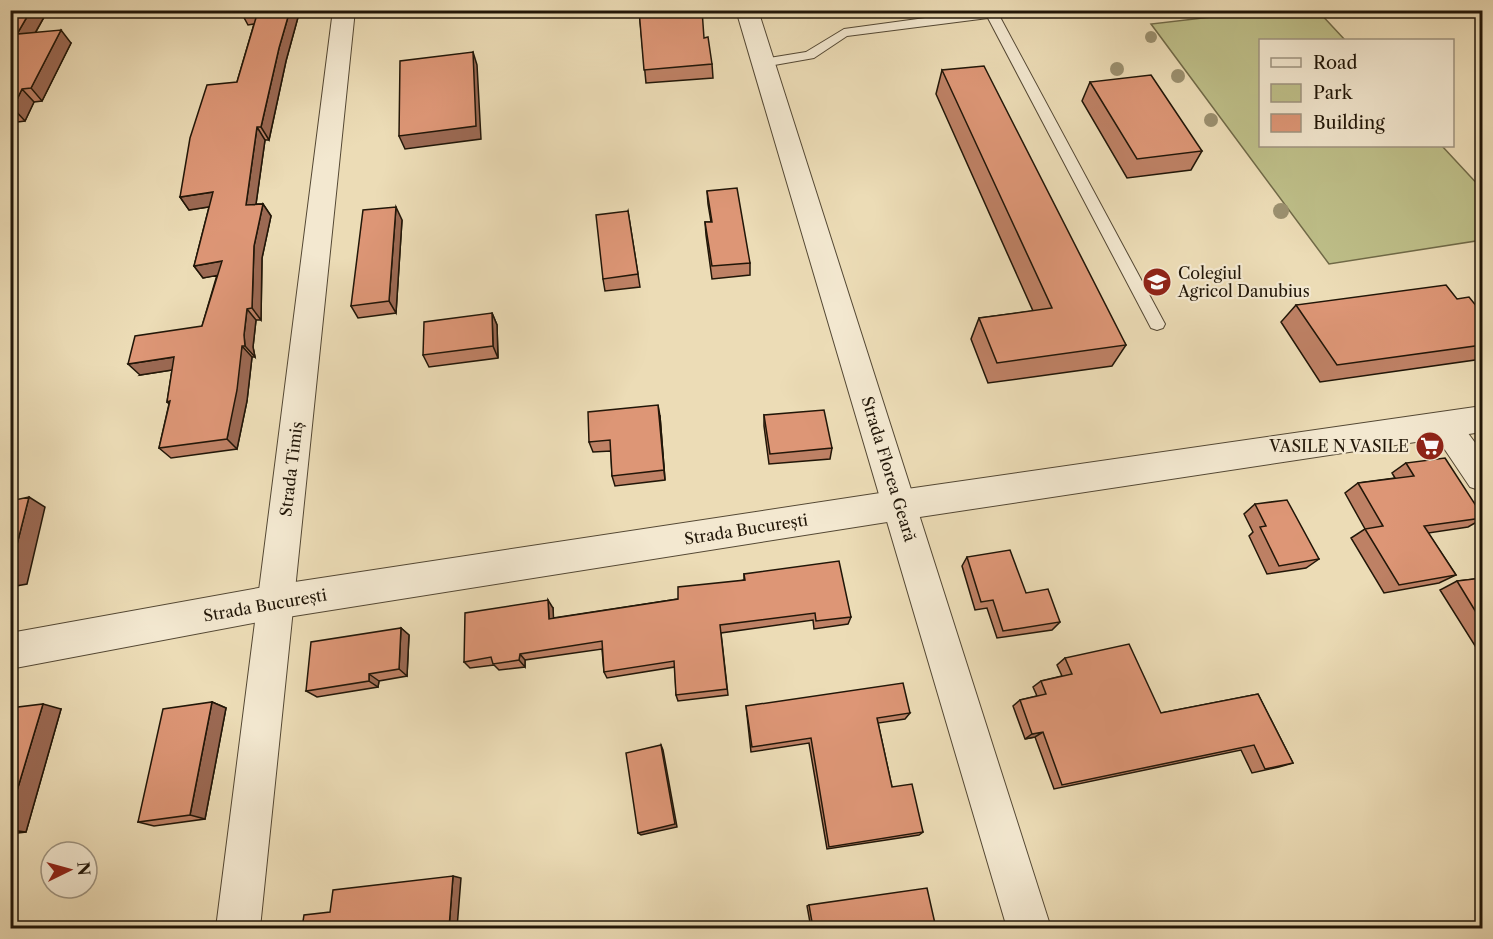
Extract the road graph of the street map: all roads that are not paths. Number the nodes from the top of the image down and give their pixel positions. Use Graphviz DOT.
graph roads {
  1 [pos="344,10"];
  2 [pos="747,10"];
  3 [pos="1025,10"];
  4 [pos="991,13"];
  5 [pos="763,63"];
  6 [pos="1157,324"];
  7 [pos="1482,419"];
  8 [pos="1445,426"];
  9 [pos="1482,477"];
  10 [pos="900,505"];
  11 [pos="275,602"];
  12 [pos="10,651"];
  13 [pos="238,928"];
  14 [pos="1029,928"];
  1 -- 11 [label="street, Strada Timiș"];
  2 -- 5 [label="street, Strada Florea Geară"];
  3 -- 4 [label="lane"];
  4 -- 5 [label="lane"];
  4 -- 6 [label="lane"];
  5 -- 10 [label="street, Strada Florea Geară"];
  7 -- 8 [label="street, Strada București"];
  8 -- 9 [label="street"];
  8 -- 10 [label="street, Strada București"];
  10 -- 11 [label="street, Strada București"];
  10 -- 14 [label="street, Strada Florea Geară"];
  11 -- 12 [label="street, Strada București"];
  11 -- 13 [label="street, Strada Timiș"];
}
